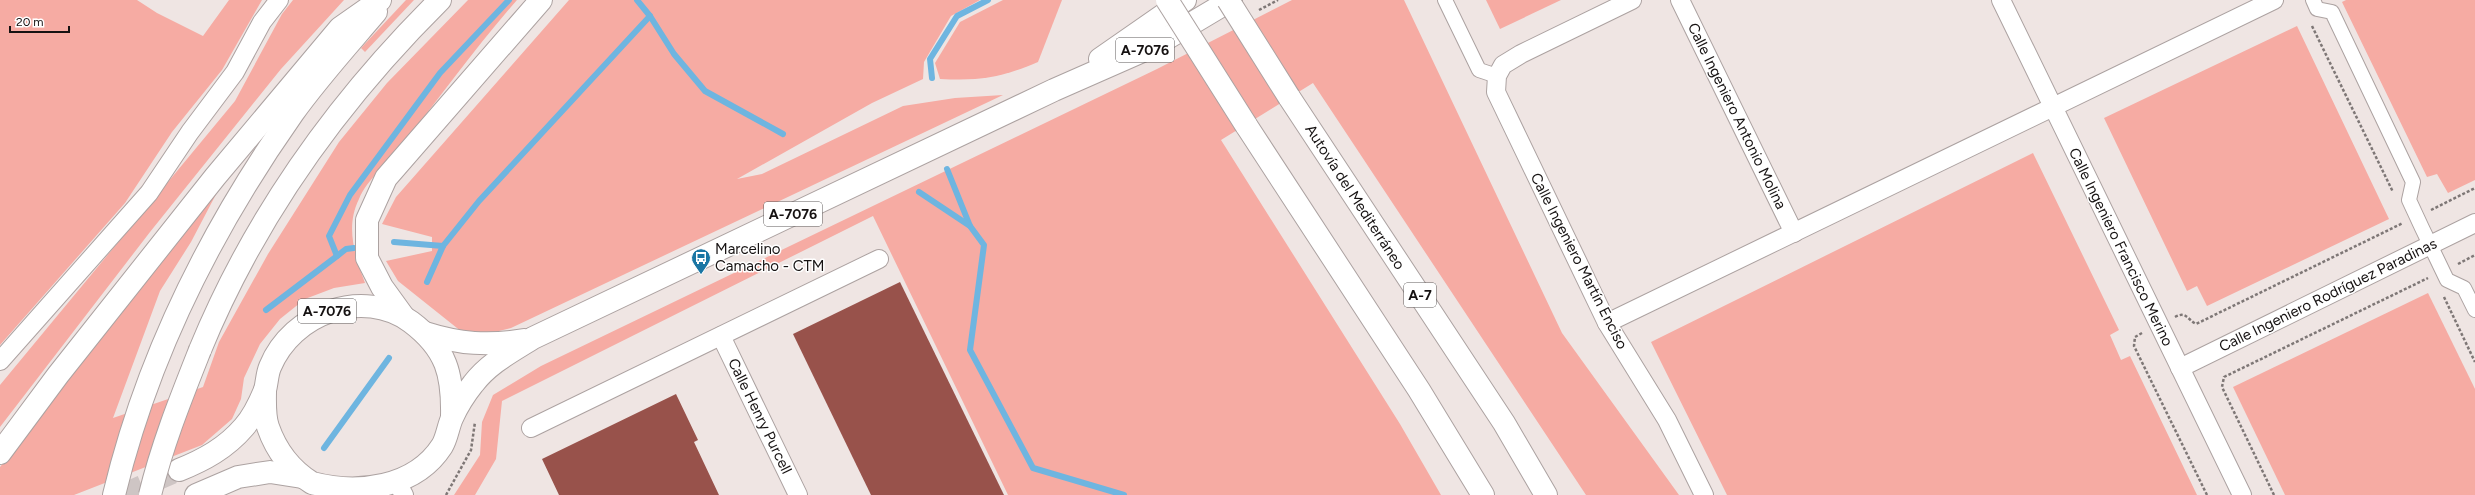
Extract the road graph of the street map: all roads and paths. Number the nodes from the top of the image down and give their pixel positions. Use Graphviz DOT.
graph roads {
  1 [pos="279,0"];
  2 [pos="380,0"];
  3 [pos="386,0"];
  4 [pos="440,0"];
  5 [pos="541,0"];
  6 [pos="1167,0"];
  7 [pos="1185,0"];
  8 [pos="1228,0"];
  9 [pos="1231,0"];
  10 [pos="1278,0"];
  11 [pos="1445,0"];
  12 [pos="1632,0"];
  13 [pos="1680,0"];
  14 [pos="2001,0"];
  15 [pos="2274,0"];
  16 [pos="2312,0"];
  17 [pos="1257,11"];
  18 [pos="2311,24"];
  19 [pos="1500,71"];
  20 [pos="1054,90"];
  21 [pos="2053,107"];
  22 [pos="2394,196"];
  23 [pos="2475,223"];
  24 [pos="1794,233"];
  25 [pos="2430,245"];
  26 [pos="2475,256"];
  27 [pos="879,258"];
  28 [pos="2438,273"];
  29 [pos="2475,310"];
  30 [pos="403,316"];
  31 [pos="1607,324"];
  32 [pos="426,333"];
  33 [pos="721,336"];
  34 [pos="533,338"];
  35 [pos="0,361"];
  36 [pos="2475,362"];
  37 [pos="2180,368"];
  38 [pos="265,390"];
  39 [pos="1419,390"];
  40 [pos="452,417"];
  41 [pos="475,421"];
  42 [pos="531,428"];
  43 [pos="0,453"];
  44 [pos="180,470"];
  45 [pos="302,477"];
  46 [pos="402,490"];
  47 [pos="114,495"];
  48 [pos="150,495"];
  49 [pos="196,495"];
  50 [pos="349,495"];
  51 [pos="446,495"];
  52 [pos="798,495"];
  53 [pos="1472,495"];
  54 [pos="1483,495"];
  55 [pos="1546,495"];
  56 [pos="1704,495"];
  57 [pos="2242,495"];
  58 [pos="2274,495"];
  1 -- 35 [label="street"];
  2 -- 43 [label="main road"];
  3 -- 47 [label="main road"];
  4 -- 48 [label="main road, bridge"];
  5 -- 30 [label="main road"];
  6 -- 39 [label="main road, bridge"];
  7 -- 20 [label="main road, A-7076"];
  8 -- 55 [label="main road, Autovía del Mediterráneo / A-7, bridge"];
  9 -- 20 [label="main road, A-7076"];
  10 -- 17 [label="path"];
  11 -- 19 [label="street"];
  12 -- 19 [label="street"];
  13 -- 24 [label="street, Calle Ingeniero Antonio Molina"];
  14 -- 21 [label="street, Calle Ingeniero Francisco Merino"];
  15 -- 21 [label="street"];
  16 -- 25 [label="street"];
  18 -- 22 [label="path"];
  19 -- 31 [label="street, Calle Ingeniero Martín Enciso"];
  20 -- 34 [label="main road, A-7076"];
  21 -- 24 [label="street"];
  21 -- 37 [label="street, Calle Ingeniero Francisco Merino"];
  23 -- 25 [label="street, Calle Ingeniero Rodríguez Paradinas"];
  24 -- 31 [label="street"];
  25 -- 28 [label="street"];
  25 -- 37 [label="street, Calle Ingeniero Rodríguez Paradinas"];
  26 -- 28 [label="path"];
  27 -- 33 [label="street"];
  28 -- 29 [label="street"];
  28 -- 36 [label="path"];
  28 -- 58 [label="path"];
  30 -- 32 [label="main road, A-7076"];
  30 -- 38 [label="main road, A-7076"];
  31 -- 56 [label="street, Calle Ingeniero Martín Enciso"];
  32 -- 34 [label="main road, A-7076"];
  32 -- 40 [label="main road, A-7076"];
  33 -- 42 [label="street"];
  33 -- 52 [label="street, Calle Henry Purcell"];
  34 -- 40 [label="main road, A-7076"];
  37 -- 57 [label="street, Calle Ingeniero Francisco Merino"];
  38 -- 44 [label="main road, A-7076"];
  38 -- 45 [label="main road, A-7076"];
  39 -- 53 [label="main road"];
  39 -- 54 [label="main road"];
  40 -- 46 [label="main road, A-7076"];
  41 -- 51 [label="path"];
  45 -- 49 [label="main road, A-7076"];
  45 -- 50 [label="main road, A-7076"];
  46 -- 50 [label="main road, A-7076"];
}
